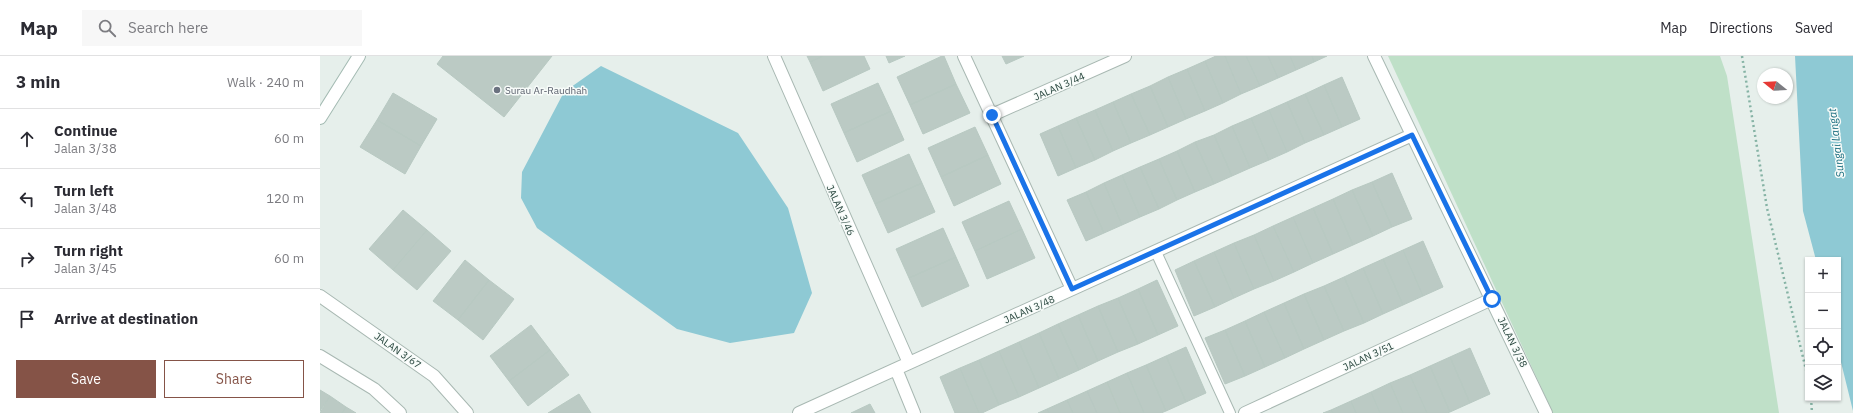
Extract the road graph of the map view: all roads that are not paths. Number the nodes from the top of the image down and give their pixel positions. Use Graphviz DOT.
graph roads {
  1 [pos="359,56"];
  2 [pos="774,56"];
  3 [pos="964,56"];
  4 [pos="1125,56"];
  5 [pos="1374,56"];
  6 [pos="992,115"];
  7 [pos="320,118"];
  8 [pos="1412,135"];
  9 [pos="1156,252"];
  10 [pos="1072,289"];
  11 [pos="320,296"];
  12 [pos="1492,299"];
  13 [pos="320,356"];
  14 [pos="909,363"];
  15 [pos="896,369"];
  16 [pos="400,413"];
  17 [pos="467,413"];
  18 [pos="799,413"];
  19 [pos="914,413"];
  20 [pos="1230,413"];
  21 [pos="1245,413"];
  22 [pos="1546,413"];
  1 -- 7 [label="street"];
  2 -- 14 [label="street, JALAN 3/46"];
  3 -- 6 [label="street"];
  4 -- 6 [label="street, JALAN 3/44"];
  5 -- 8 [label="street, JALAN 3/38"];
  6 -- 10 [label="street"];
  8 -- 9 [label="street, JALAN 3/48"];
  8 -- 12 [label="street, JALAN 3/38"];
  9 -- 10 [label="street, JALAN 3/48"];
  9 -- 20 [label="lane"];
  10 -- 14 [label="street, JALAN 3/48"];
  11 -- 17 [label="street, JALAN 3/67"];
  12 -- 21 [label="street, JALAN 3/51"];
  12 -- 22 [label="street, JALAN 3/38"];
  13 -- 16 [label="street"];
  14 -- 15 [label="street, JALAN 3/48"];
  15 -- 18 [label="street, JALAN 3/48"];
  15 -- 19 [label="street"];
}
